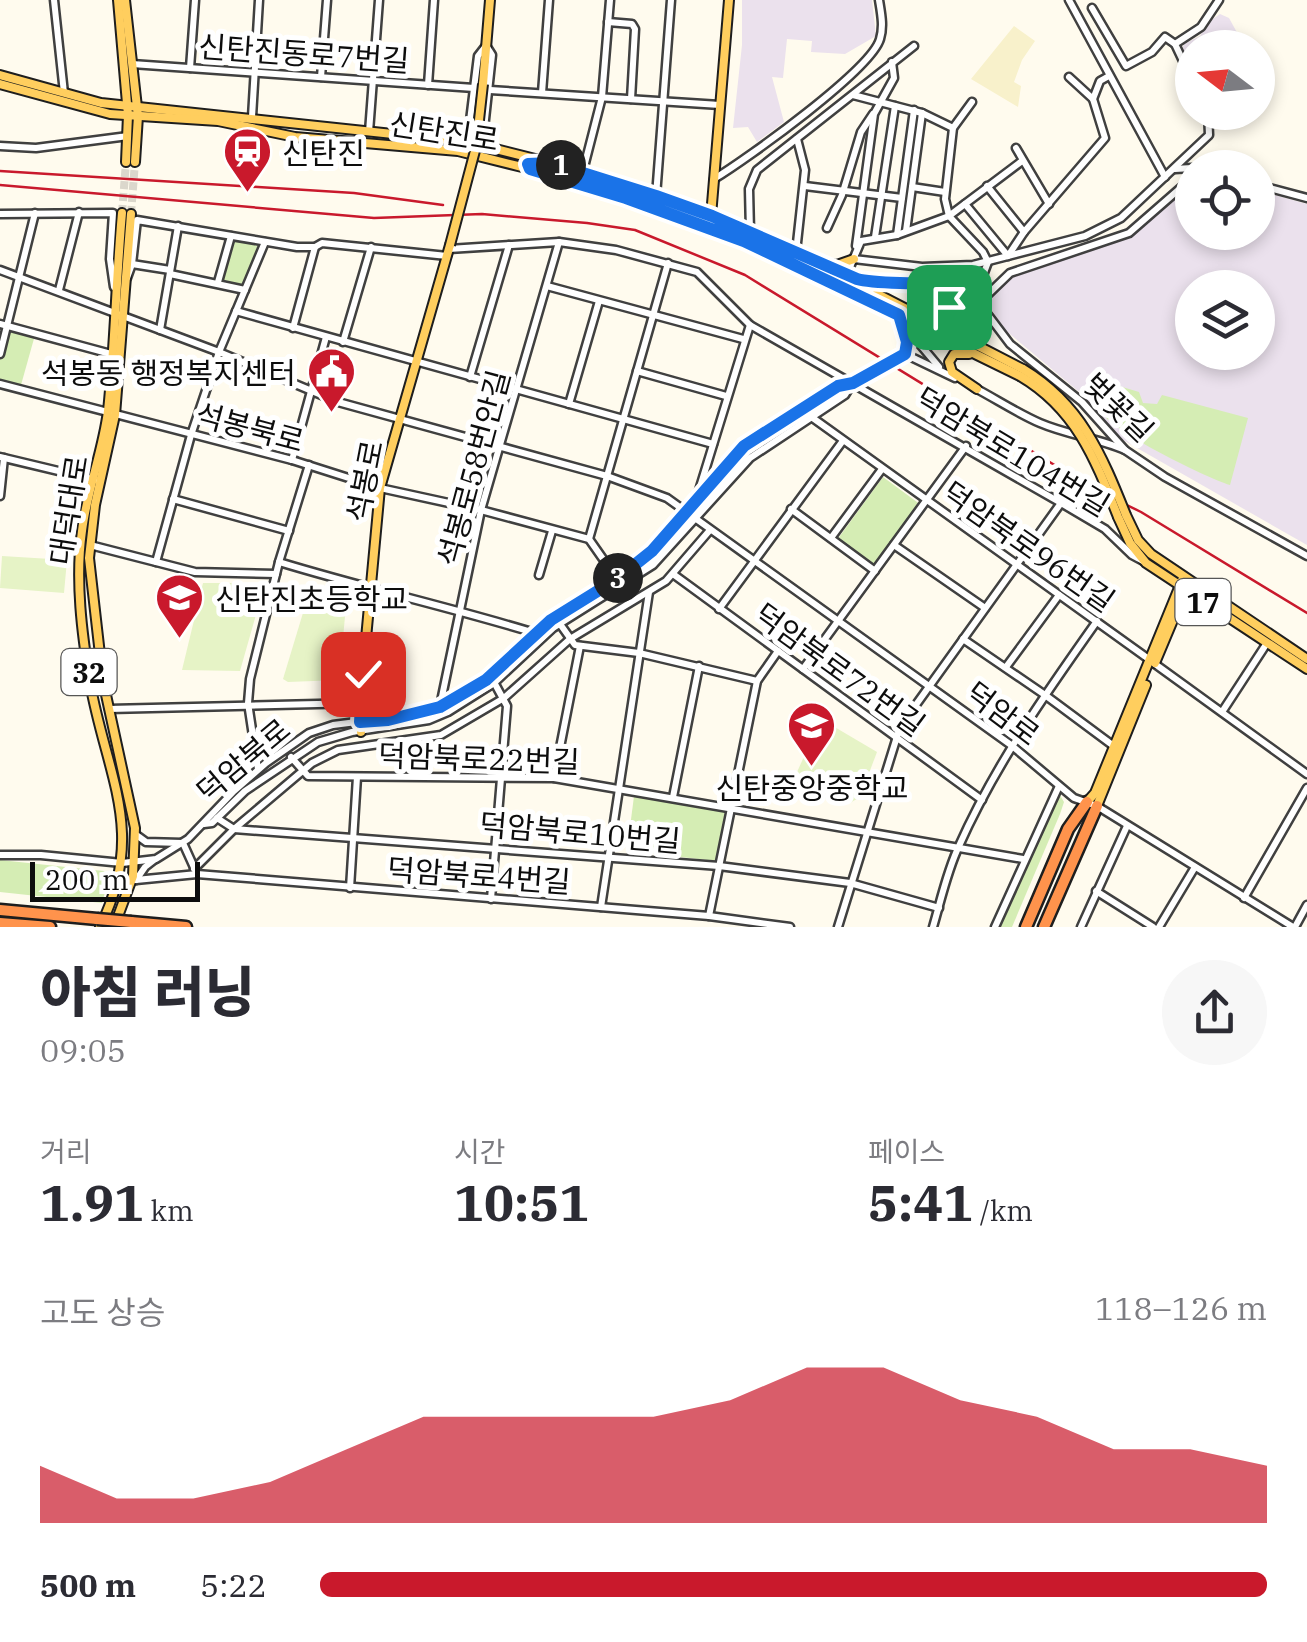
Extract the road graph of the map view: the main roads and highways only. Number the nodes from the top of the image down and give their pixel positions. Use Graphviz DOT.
graph roads {
  1 [pos="122,0"];
  2 [pos="490,0"];
  3 [pos="728,0"];
  4 [pos="0,75"];
  5 [pos="0,84"];
  6 [pos="126,88"];
  7 [pos="109,104"];
  8 [pos="132,111"];
  9 [pos="551,163"];
  10 [pos="530,169"];
  11 [pos="712,216"];
  12 [pos="854,259"];
  13 [pos="819,263"];
  14 [pos="976,298"];
  15 [pos="118,316"];
  16 [pos="901,319"];
  17 [pos="958,334"];
  18 [pos="905,354"];
  19 [pos="983,357"];
  20 [pos="1022,372"];
  21 [pos="977,389"];
  22 [pos="111,414"];
  23 [pos="97,480"];
  24 [pos="1122,519"];
  25 [pos="1185,585"];
  26 [pos="1307,660"];
  27 [pos="1153,662"];
  28 [pos="1307,669"];
  29 [pos="361,726"];
  30 [pos="1092,804"];
  31 [pos="0,910"];
  32 [pos="0,923"];
  33 [pos="98,923"];
  34 [pos="50,927"];
  35 [pos="114,927"];
  36 [pos="186,927"];
  37 [pos="1026,927"];
  38 [pos="1044,927"];
  1 -- 6 [label="main road"];
  1 -- 8 [label="main road"];
  2 -- 29 [label="main road, 석봉로, bridge"];
  3 -- 11 [label="main road"];
  4 -- 7 [label="main road, 신탄진로 / 17"];
  5 -- 8 [label="main road, 신탄진로 / 17"];
  6 -- 7 [label="main road"];
  6 -- 8 [label="main road"];
  7 -- 8 [label="main road, 신탄진로 / 17"];
  8 -- 8 [label="main road"];
  8 -- 9 [label="main road, 신탄진로 / 17"];
  8 -- 10 [label="main road, 신탄진로 / 17"];
  9 -- 10 [label="main road"];
  9 -- 11 [label="main road, 신탄진로 / 17"];
  10 -- 16 [label="main road, 신탄진로 / 17"];
  11 -- 13 [label="main road, 신탄진로 / 17"];
  12 -- 13 [label="main road"];
  13 -- 17 [label="main road, 신탄진로 / 17"];
  14 -- 17 [label="main road"];
  15 -- 15 [label="main road, 대덕대로 / 32"];
  15 -- 22 [label="main road, 대덕대로 / 32"];
  15 -- 22 [label="main road, 대덕대로 / 32"];
  16 -- 18 [label="main road"];
  16 -- 19 [label="main road, 신탄진로 / 17"];
  17 -- 20 [label="main road, 신탄진로 / 17"];
  19 -- 20 [label="main road, 신탄진로 / 17"];
  19 -- 21 [label="main road"];
  20 -- 24 [label="main road, 신탄진로 / 17, bridge"];
  22 -- 23 [label="main road, 대덕대로 / 32"];
  23 -- 33 [label="main road, 대덕대로 / 32"];
  23 -- 35 [label="main road, 대덕대로 / 32"];
  24 -- 25 [label="main road, 신탄진로 / 17"];
  24 -- 25 [label="main road, 신탄진로 / 17"];
  25 -- 26 [label="main road, 신탄진로 / 17"];
  25 -- 27 [label="main road"];
  25 -- 28 [label="main road, 신탄진로 / 17"];
  27 -- 30 [label="main road"];
  27 -- 30 [label="main road"];
  30 -- 37 [label="highway"];
  30 -- 38 [label="highway"];
  31 -- 33 [label="highway"];
  32 -- 34 [label="highway"];
  33 -- 36 [label="highway, bridge"];
}
